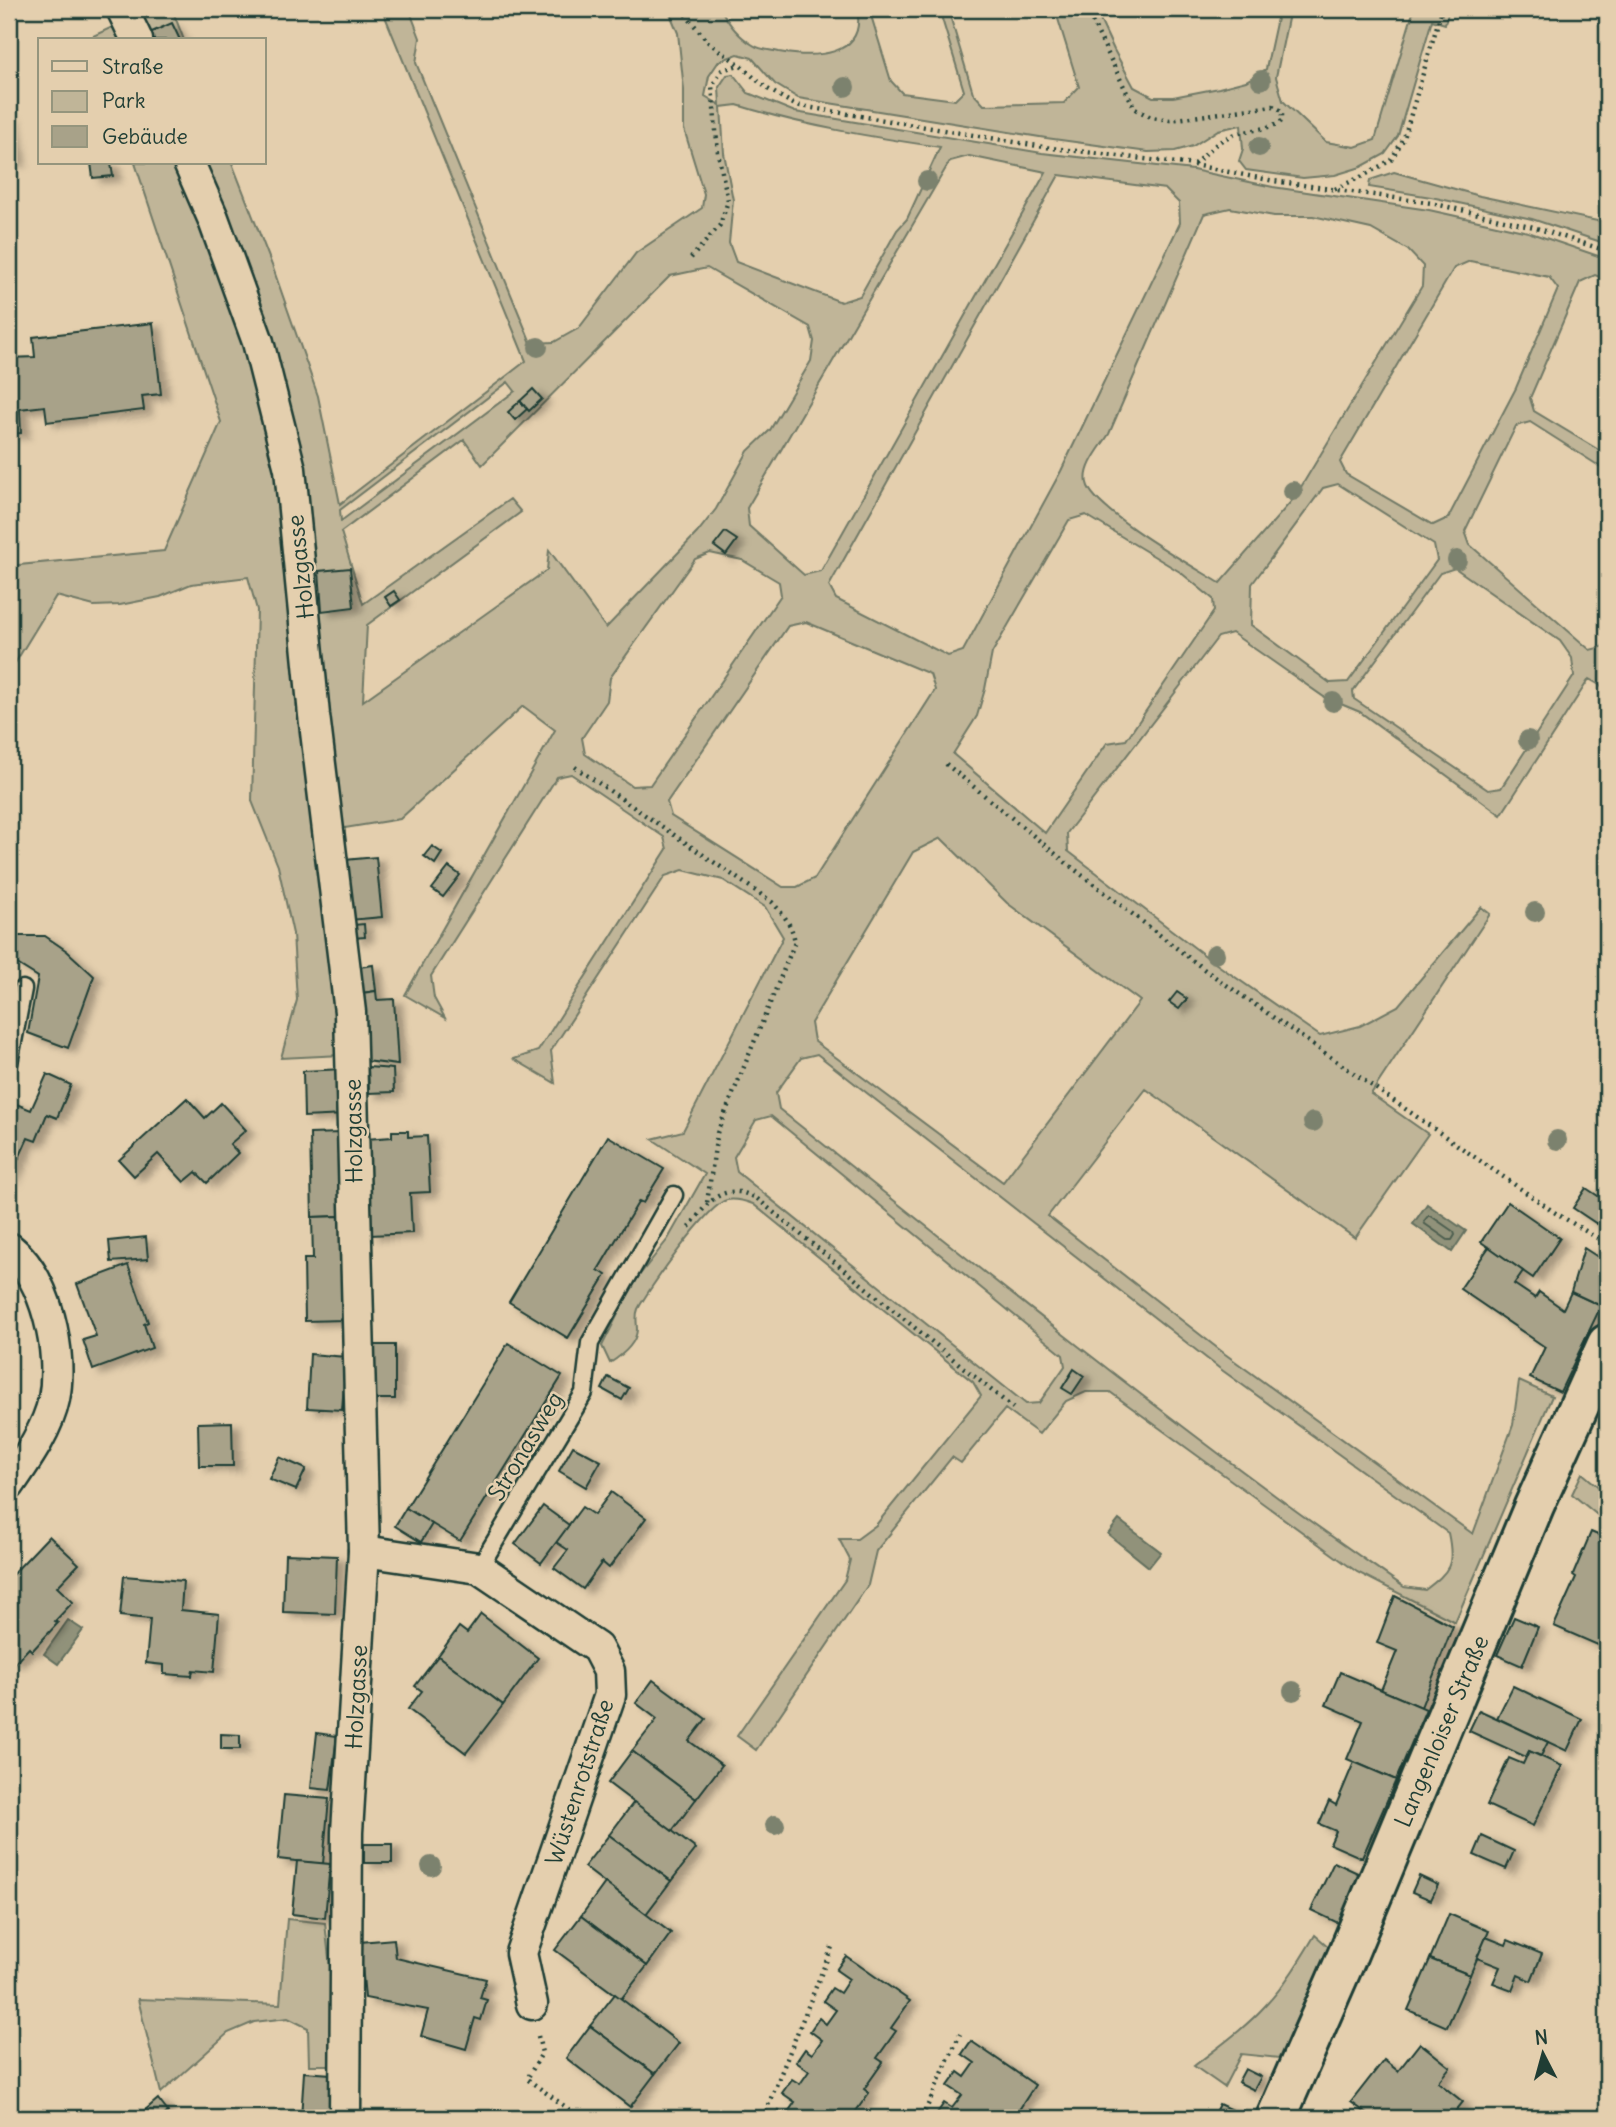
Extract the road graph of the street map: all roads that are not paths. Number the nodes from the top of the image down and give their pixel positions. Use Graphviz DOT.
graph roads {
  1 [pos="122,9"];
  2 [pos="136,38"];
  3 [pos="189,164"];
  4 [pos="23,989"];
  5 [pos="9,1063"];
  6 [pos="674,1195"];
  7 [pos="9,1248"];
  8 [pos="1607,1344"];
  9 [pos="9,1485"];
  10 [pos="365,1552"];
  11 [pos="479,1567"];
  12 [pos="532,2004"];
  13 [pos="345,2118"];
  14 [pos="1276,2118"];
  1 -- 2 [label="street"];
  3 -- 10 [label="street, Holzgasse"];
  4 -- 5 [label="lane"];
  6 -- 11 [label="lane, Stronasweg"];
  7 -- 9 [label="street"];
  8 -- 14 [label="street, Langenloiser Straße"];
  10 -- 11 [label="street, Wüstenrotstraße"];
  10 -- 13 [label="street, Holzgasse"];
  11 -- 12 [label="street, Wüstenrotstraße"];
}
